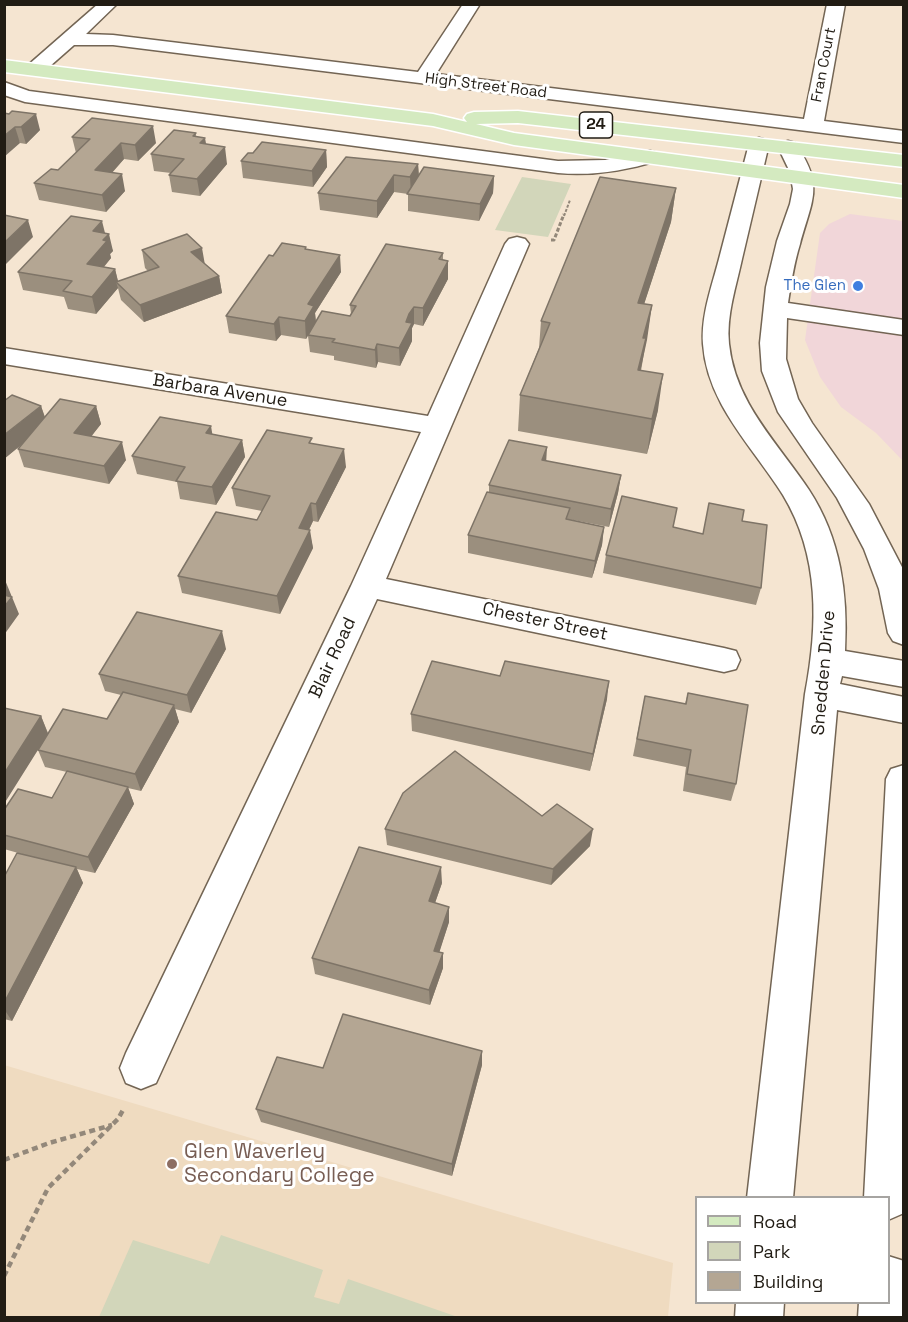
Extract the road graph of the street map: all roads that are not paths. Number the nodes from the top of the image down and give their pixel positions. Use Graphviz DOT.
graph roads {
  1 [pos="109,4"];
  2 [pos="472,4"];
  3 [pos="836,4"];
  4 [pos="69,39"];
  5 [pos="7,69"];
  6 [pos="34,70"];
  7 [pos="423,79"];
  8 [pos="4,88"];
  9 [pos="433,120"];
  10 [pos="813,126"];
  11 [pos="903,137"];
  12 [pos="759,144"];
  13 [pos="788,147"];
  14 [pos="651,157"];
  15 [pos="903,161"];
  16 [pos="752,171"];
  17 [pos="803,178"];
  18 [pos="903,192"];
  19 [pos="517,244"];
  20 [pos="777,309"];
  21 [pos="903,328"];
  22 [pos="4,356"];
  23 [pos="436,426"];
  24 [pos="367,586"];
  25 [pos="903,633"];
  26 [pos="724,660"];
  27 [pos="903,674"];
  28 [pos="825,678"];
  29 [pos="903,710"];
  30 [pos="903,779"];
  31 [pos="141,1068"];
  32 [pos="770,1196"];
  33 [pos="887,1196"];
  1 -- 4 [label="street"];
  2 -- 7 [label="street"];
  3 -- 10 [label="street, Fran Court"];
  4 -- 6 [label="street"];
  4 -- 7 [label="street, High Street Road"];
  5 -- 6 [label="main road, High Street Road / 24"];
  6 -- 9 [label="main road, High Street Road / 24"];
  7 -- 10 [label="street, High Street Road"];
  8 -- 14 [label="street, High Street Road"];
  9 -- 12 [label="main road, High Street Road / 24"];
  9 -- 14 [label="main road, High Street Road / 24"];
  10 -- 11 [label="street, High Street Road"];
  12 -- 13 [label="main road, High Street Road / 24"];
  12 -- 16 [label="street, Snedden Drive"];
  13 -- 15 [label="main road, High Street Road / 24"];
  13 -- 17 [label="street"];
  14 -- 16 [label="main road, High Street Road / 24"];
  16 -- 17 [label="main road, High Street Road / 24"];
  16 -- 28 [label="street, Snedden Drive"];
  17 -- 18 [label="main road, High Street Road / 24"];
  17 -- 20 [label="street"];
  19 -- 23 [label="street, Blair Road"];
  20 -- 21 [label="street"];
  20 -- 25 [label="street"];
  22 -- 23 [label="street, Barbara Avenue"];
  23 -- 24 [label="street, Blair Road"];
  24 -- 26 [label="street, Chester Street"];
  24 -- 31 [label="street, Blair Road"];
  27 -- 28 [label="street"];
  28 -- 29 [label="street"];
  28 -- 32 [label="street, Snedden Drive"];
  30 -- 33 [label="street"];
}
